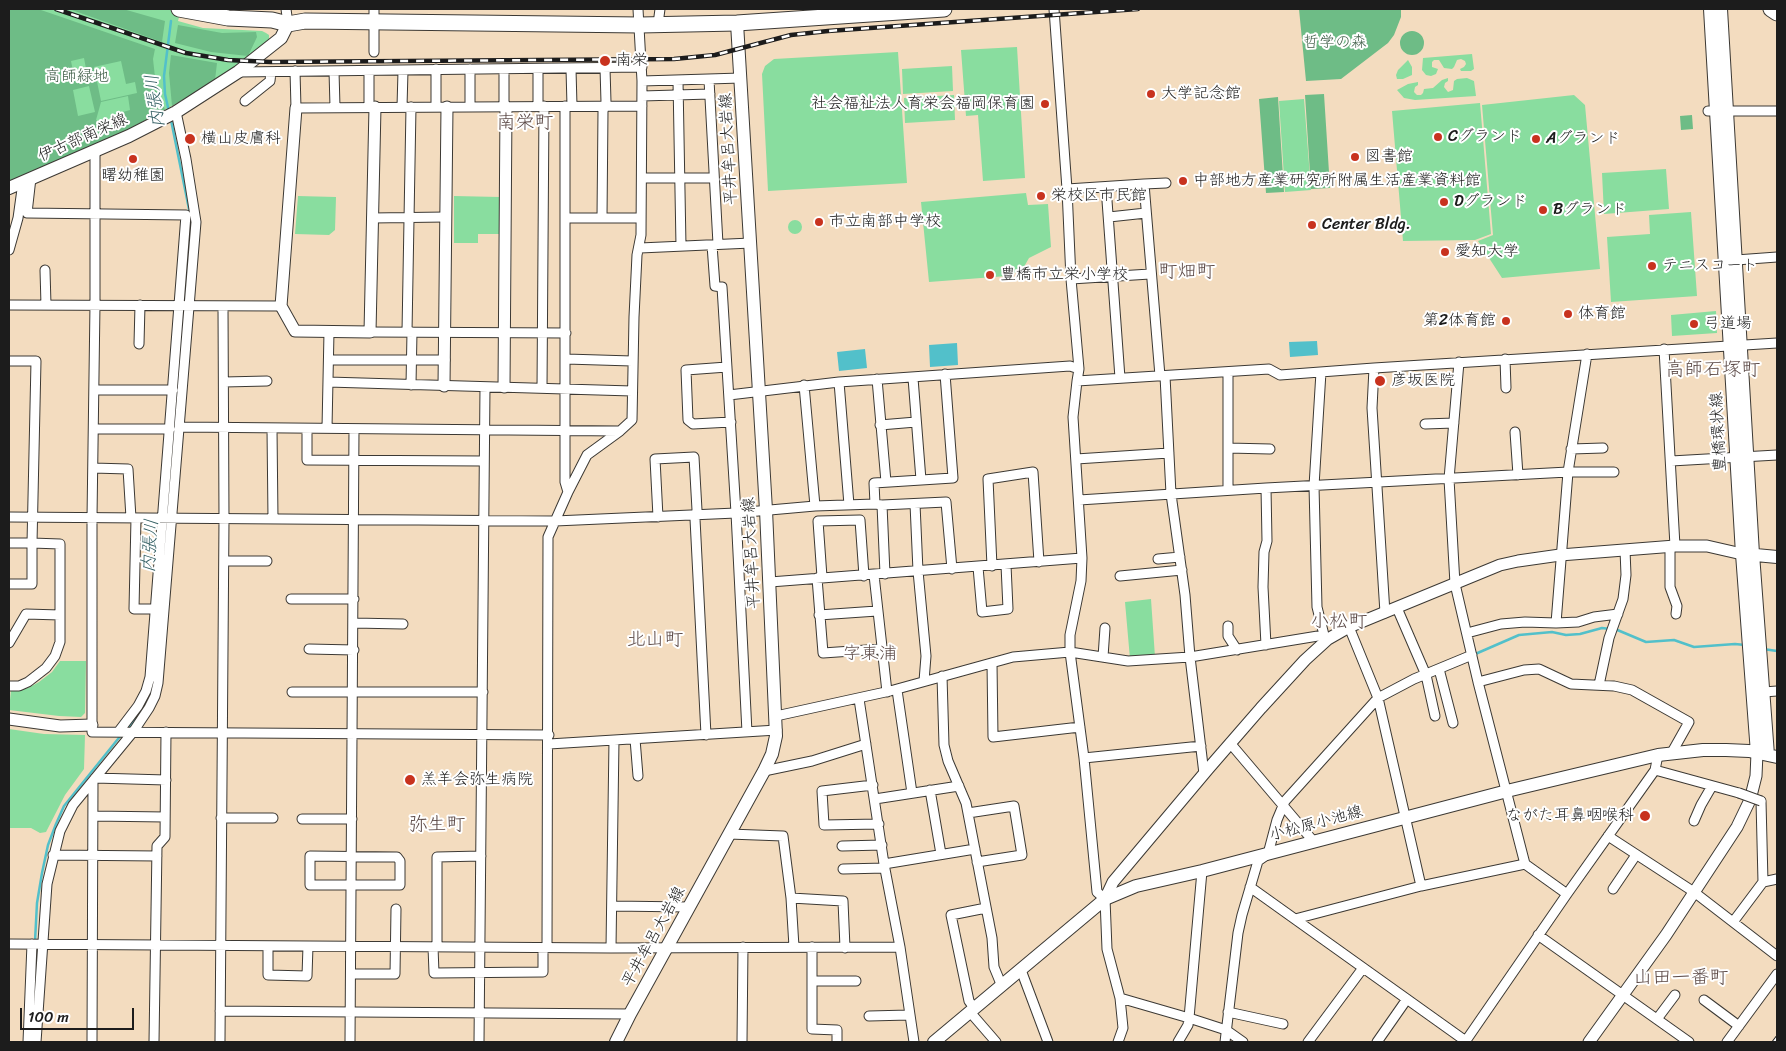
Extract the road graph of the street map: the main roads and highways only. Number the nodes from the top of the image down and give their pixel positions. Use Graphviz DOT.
graph roads {
  1 [pos="944,9"];
  2 [pos="1710,9"];
  3 [pos="1721,9"];
  4 [pos="1771,9"];
  5 [pos="187,10"];
  6 [pos="890,11"];
  7 [pos="1777,13"];
  8 [pos="374,15"];
  9 [pos="772,15"];
  10 [pos="737,23"];
  11 [pos="288,24"];
  12 [pos="1716,112"];
  13 [pos="9,188"];
  14 [pos="1736,346"];
  15 [pos="1748,554"];
  16 [pos="1777,557"];
  17 [pos="1767,755"];
  18 [pos="939,1041"];
  19 [pos="616,1042"];
  1 -- 6 [label="highway"];
  2 -- 12 [label="main road, 豊橋環状線"];
  3 -- 12 [label="main road, 豊橋環状線"];
  4 -- 7 [label="highway"];
  5 -- 11 [label="highway"];
  6 -- 9 [label="highway"];
  8 -- 10 [label="highway"];
  8 -- 11 [label="highway"];
  9 -- 10 [label="highway"];
  10 -- 19 [label="main road, 平井牟呂大岩線"];
  11 -- 13 [label="main road, 伊古部南栄線"];
  12 -- 14 [label="main road, 豊橋環状線"];
  12 -- 14 [label="main road, 豊橋環状線"];
  14 -- 15 [label="main road, 豊橋環状線"];
  15 -- 16 [label="main road"];
  15 -- 17 [label="main road, 豊橋環状線"];
  15 -- 17 [label="main road, 豊橋環状線"];
  17 -- 18 [label="main road, 小松原小池線"];
}
